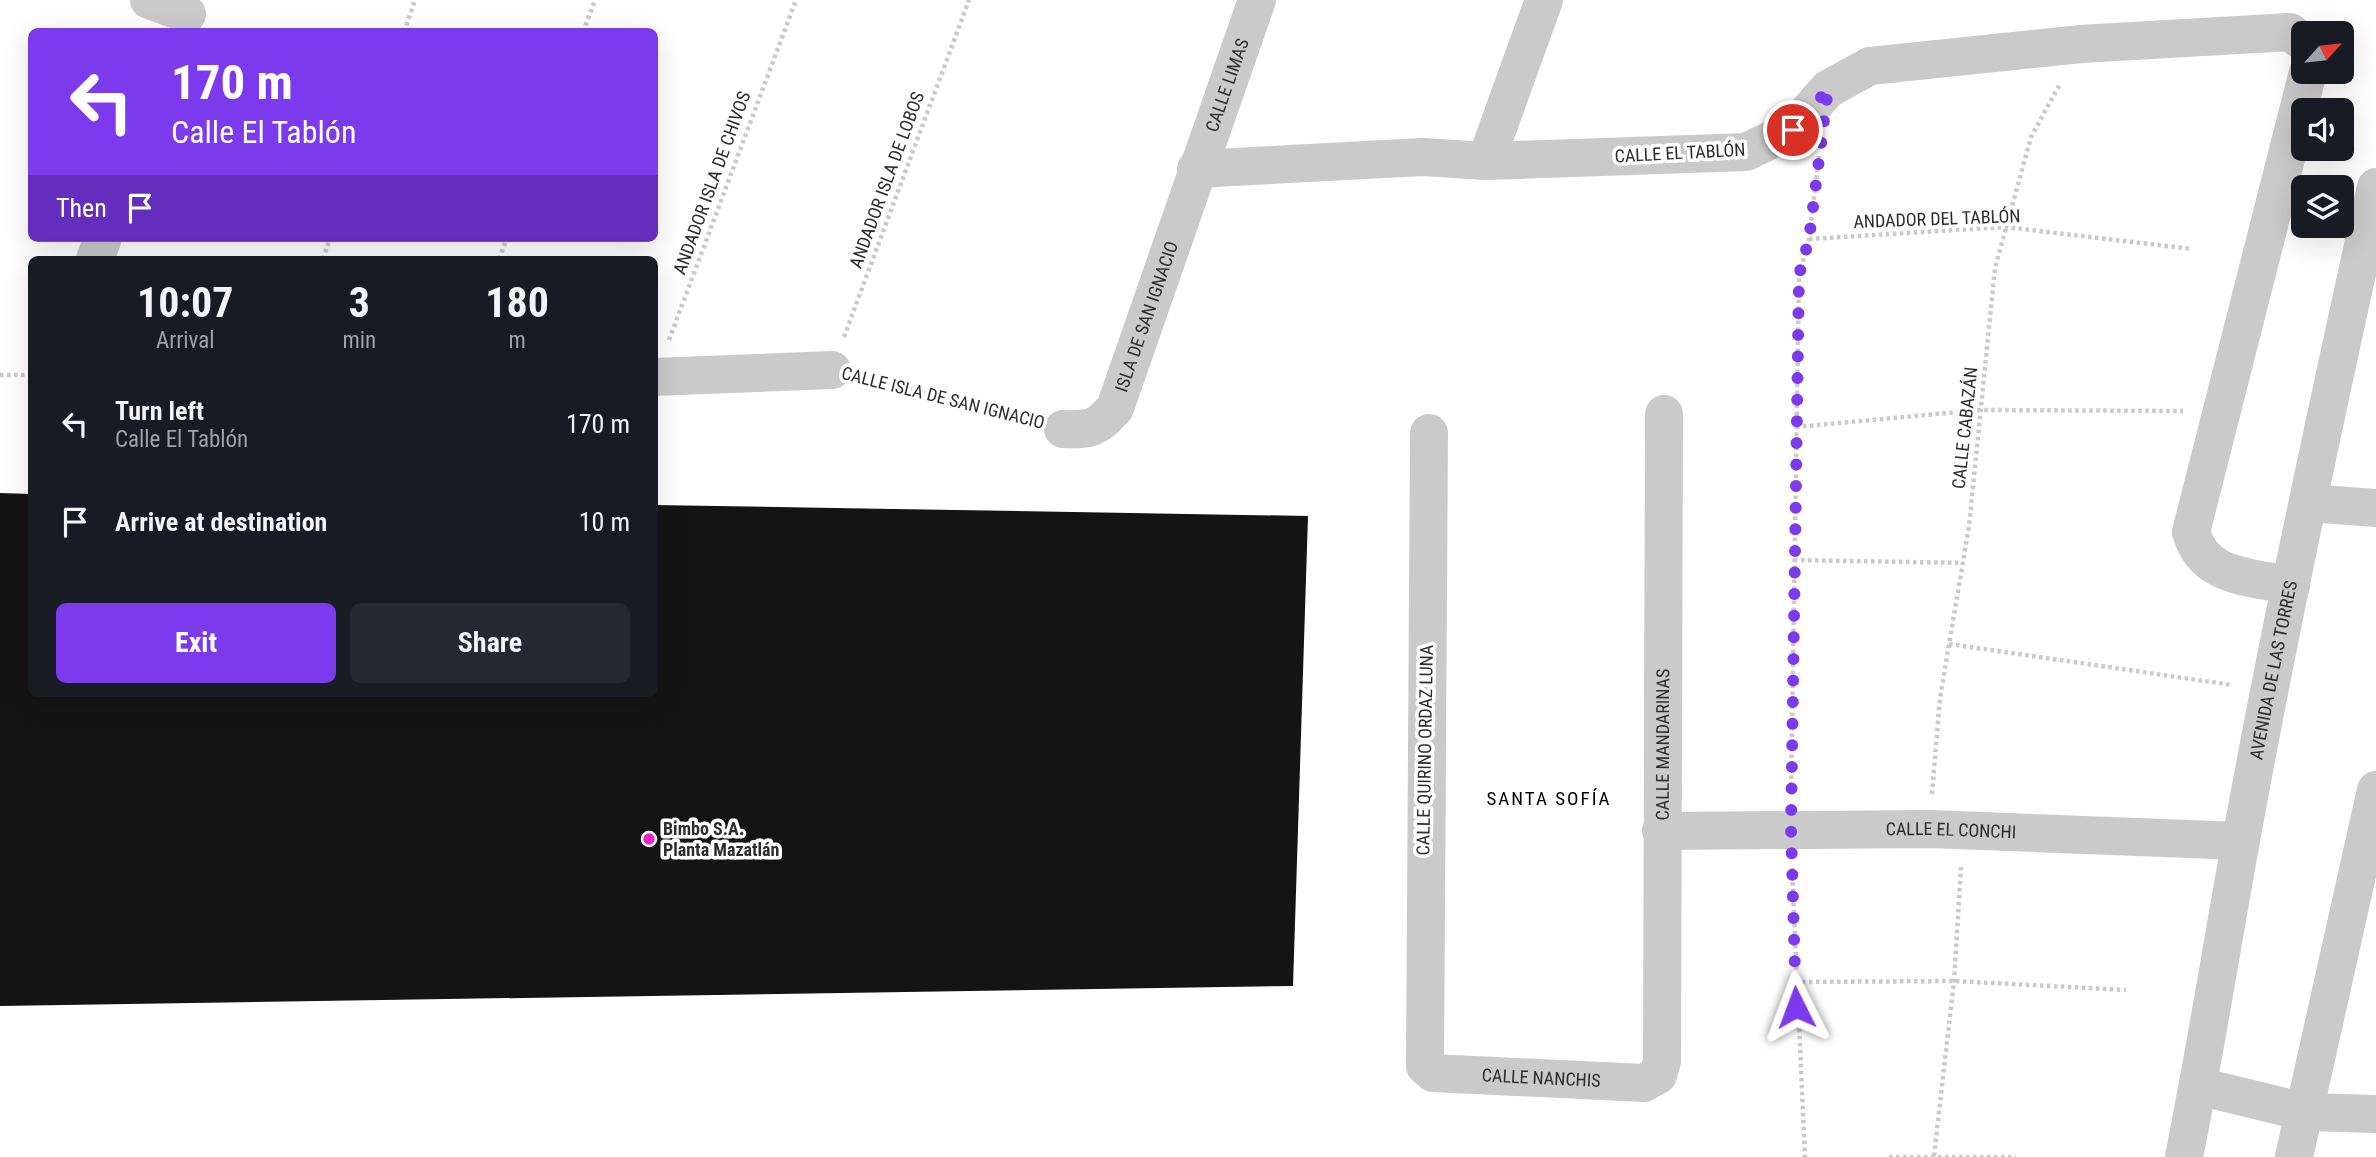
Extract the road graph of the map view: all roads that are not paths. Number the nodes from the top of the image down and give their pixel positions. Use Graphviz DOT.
graph roads {
  1 [pos="149,0"];
  2 [pos="1257,0"];
  3 [pos="1544,0"];
  4 [pos="187,15"];
  5 [pos="2291,33"];
  6 [pos="2296,84"];
  7 [pos="1486,161"];
  8 [pos="1196,169"];
  9 [pos="2376,187"];
  10 [pos="832,370"];
  11 [pos="658,377"];
  12 [pos="1664,414"];
  13 [pos="1063,429"];
  14 [pos="1429,433"];
  15 [pos="2308,503"];
  16 [pos="2376,508"];
  17 [pos="2291,586"];
  18 [pos="2376,790"];
  19 [pos="1661,831"];
  20 [pos="2241,841"];
  21 [pos="1425,1066"];
  22 [pos="1658,1075"];
  23 [pos="2198,1086"];
  24 [pos="2305,1112"];
  25 [pos="2376,1114"];
  26 [pos="2184,1157"];
  27 [pos="2294,1157"];
  1 -- 4 [label="street"];
  2 -- 8 [label="street, CALLE LIMAS"];
  3 -- 7 [label="street"];
  5 -- 7 [label="street, CALLE EL TABLÓN"];
  6 -- 17 [label="street"];
  7 -- 8 [label="street, CALLE EL TABLÓN"];
  8 -- 13 [label="street, ISLA DE SAN IGNACIO"];
  9 -- 15 [label="street, AVENIDA DE LAS TORRES"];
  10 -- 11 [label="street, CALLE ISLA DE SAN IGNACIO"];
  12 -- 19 [label="street, CALLE MANDARINAS"];
  14 -- 21 [label="street, CALLE QUIRINO ORDAZ LUNA"];
  15 -- 16 [label="street"];
  15 -- 17 [label="street, AVENIDA DE LAS TORRES"];
  17 -- 20 [label="street, AVENIDA DE LAS TORRES"];
  18 -- 24 [label="street"];
  19 -- 20 [label="street, CALLE EL CONCHI"];
  19 -- 22 [label="street, CALLE MANDARINAS"];
  20 -- 23 [label="street, AVENIDA DE LAS TORRES"];
  21 -- 22 [label="street, CALLE NANCHIS"];
  23 -- 24 [label="street"];
  23 -- 26 [label="street, AVENIDA DE LAS TORRES"];
  24 -- 25 [label="street"];
  24 -- 27 [label="street"];
}
